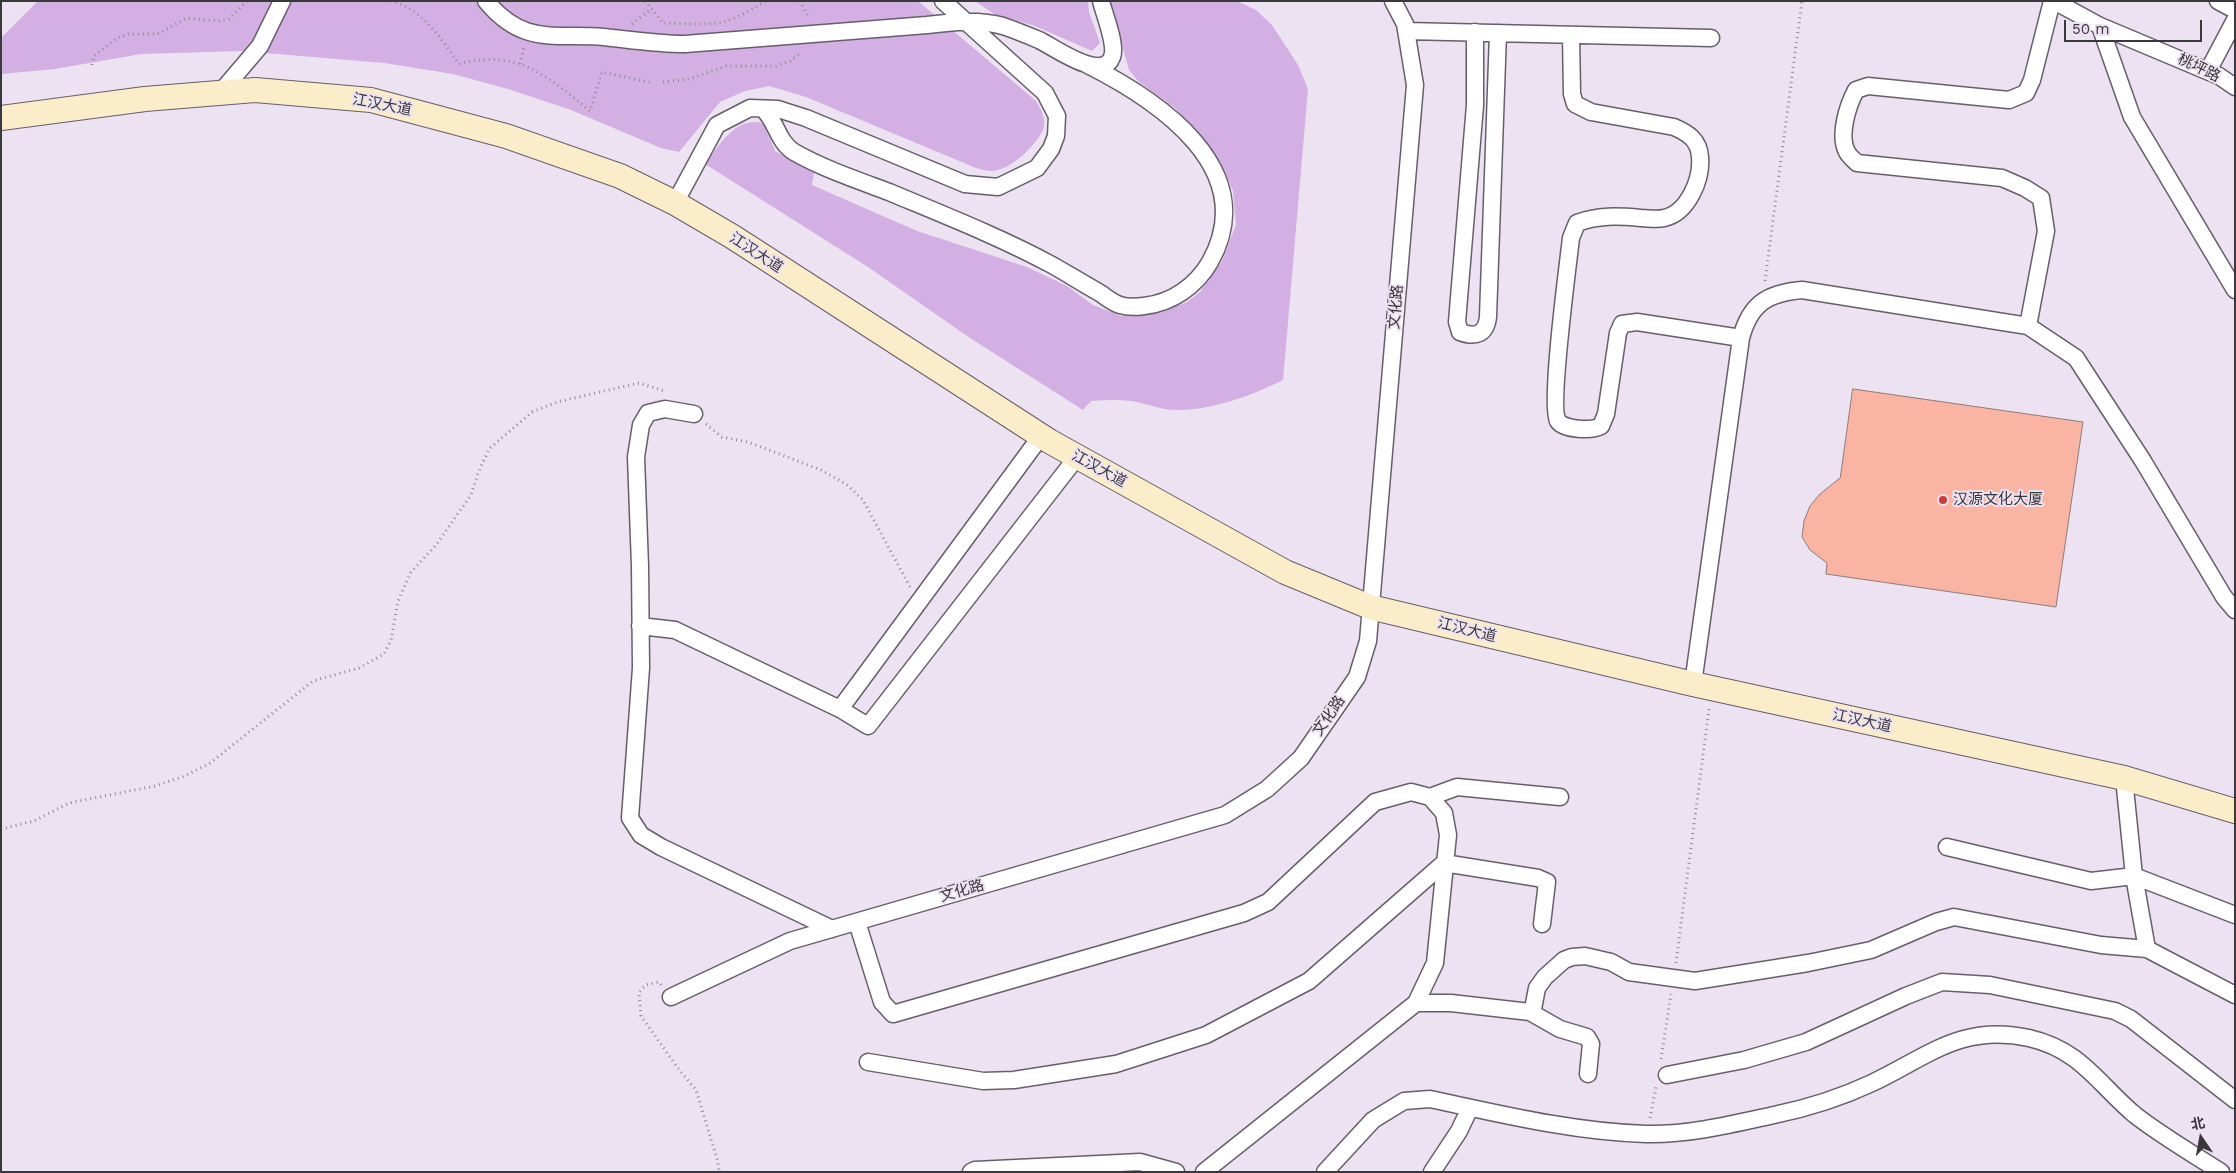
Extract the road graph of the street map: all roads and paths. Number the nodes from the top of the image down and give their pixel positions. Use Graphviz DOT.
graph roads {
  1 [pos="248,1"];
  2 [pos="282,1"];
  3 [pos="392,1"];
  4 [pos="486,1"];
  5 [pos="645,1"];
  6 [pos="766,1"];
  7 [pos="800,1"];
  8 [pos="943,1"];
  9 [pos="1101,1"];
  10 [pos="1393,1"];
  11 [pos="1802,1"];
  12 [pos="2053,1"];
  13 [pos="2218,1"];
  14 [pos="650,10"];
  15 [pos="2235,10"];
  16 [pos="2235,20"];
  17 [pos="965,22"];
  18 [pos="629,26"];
  19 [pos="810,26"];
  20 [pos="2100,26"];
  21 [pos="1406,31"];
  22 [pos="1475,32"];
  23 [pos="1498,33"];
  24 [pos="1571,35"];
  25 [pos="1711,38"];
  26 [pos="525,41"];
  27 [pos="804,50"];
  28 [pos="520,64"];
  29 [pos="1086,64"];
  30 [pos="92,65"];
  31 [pos="2208,71"];
  32 [pos="663,82"];
  33 [pos="653,83"];
  34 [pos="2235,87"];
  35 [pos="220,93"];
  36 [pos="763,108"];
  37 [pos="1,118"];
  38 [pos="675,203"];
  39 [pos="2235,290"];
  40 [pos="1762,302"];
  41 [pos="2028,326"];
  42 [pos="1742,338"];
  43 [pos="670,393"];
  44 [pos="694,414"];
  45 [pos="1041,436"];
  46 [pos="1076,456"];
  47 [pos="918,602"];
  48 [pos="1370,607"];
  49 [pos="2235,610"];
  50 [pos="640,626"];
  51 [pos="1702,686"];
  52 [pos="840,708"];
  53 [pos="2124,778"];
  54 [pos="1430,797"];
  55 [pos="1560,797"];
  56 [pos="2235,811"];
  57 [pos="1,829"];
  58 [pos="1947,847"];
  59 [pos="1444,863"];
  60 [pos="2134,876"];
  61 [pos="2235,915"];
  62 [pos="857,922"];
  63 [pos="1542,924"];
  64 [pos="832,929"];
  65 [pos="2146,949"];
  66 [pos="1673,980"];
  67 [pos="2235,995"];
  68 [pos="671,997"];
  69 [pos="1416,1003"];
  70 [pos="1530,1012"];
  71 [pos="868,1062"];
  72 [pos="1588,1074"];
  73 [pos="1661,1074"];
  74 [pos="2235,1100"];
  75 [pos="1470,1108"];
  76 [pos="1647,1134"];
  77 [pos="719,1172"];
  78 [pos="971,1172"];
  79 [pos="1176,1172"];
  80 [pos="1204,1172"];
  81 [pos="1325,1172"];
  82 [pos="1432,1172"];
  83 [pos="2221,1172"];
  1 -- 30 [label="path"];
  2 -- 35 [label="street"];
  3 -- 28 [label="path"];
  4 -- 17 [label="street"];
  5 -- 14 [label="path"];
  6 -- 14 [label="path"];
  7 -- 19 [label="path"];
  8 -- 17 [label="street"];
  9 -- 29 [label="street"];
  10 -- 21 [label="street, 文化路"];
  11 -- 40 [label="path"];
  12 -- 20 [label="street, 桃坪路"];
  12 -- 41 [label="street"];
  13 -- 15 [label="street"];
  14 -- 18 [label="path"];
  16 -- 31 [label="street"];
  17 -- 29 [label="street"];
  17 -- 36 [label="street"];
  20 -- 31 [label="street, 桃坪路"];
  20 -- 39 [label="street"];
  21 -- 22 [label="street"];
  21 -- 48 [label="street, 文化路"];
  22 -- 23 [label="street"];
  22 -- 23 [label="street"];
  23 -- 24 [label="street"];
  24 -- 25 [label="street"];
  24 -- 42 [label="street"];
  26 -- 28 [label="path"];
  27 -- 32 [label="path"];
  28 -- 33 [label="path"];
  29 -- 36 [label="street"];
  31 -- 34 [label="street, 桃坪路"];
  35 -- 37 [label="main road, 江汉大道"];
  35 -- 38 [label="main road, 江汉大道"];
  36 -- 38 [label="street"];
  38 -- 45 [label="main road, 江汉大道"];
  40 -- 41 [label="street"];
  40 -- 42 [label="street"];
  41 -- 49 [label="street"];
  42 -- 51 [label="street"];
  43 -- 57 [label="path"];
  44 -- 47 [label="path"];
  44 -- 50 [label="street"];
  45 -- 46 [label="main road, 江汉大道"];
  45 -- 47 [label="street"];
  46 -- 48 [label="main road, 江汉大道"];
  46 -- 52 [label="street"];
  47 -- 52 [label="street"];
  48 -- 51 [label="main road, 江汉大道"];
  48 -- 62 [label="street, 文化路"];
  50 -- 52 [label="street"];
  50 -- 64 [label="street"];
  51 -- 53 [label="main road, 江汉大道"];
  51 -- 66 [label="path"];
  53 -- 56 [label="main road, 江汉大道"];
  53 -- 60 [label="street"];
  54 -- 55 [label="street"];
  54 -- 59 [label="street"];
  54 -- 62 [label="street"];
  58 -- 60 [label="street"];
  59 -- 63 [label="street"];
  59 -- 69 [label="street"];
  59 -- 71 [label="street"];
  60 -- 61 [label="street"];
  60 -- 65 [label="street"];
  62 -- 64 [label="street, 文化路"];
  64 -- 68 [label="street, 文化路"];
  65 -- 66 [label="street"];
  65 -- 67 [label="street"];
  66 -- 70 [label="street"];
  66 -- 73 [label="path"];
  68 -- 77 [label="path"];
  69 -- 70 [label="street"];
  69 -- 80 [label="street"];
  70 -- 72 [label="street"];
  73 -- 74 [label="street"];
  73 -- 76 [label="path"];
  75 -- 76 [label="street"];
  75 -- 81 [label="street"];
  75 -- 82 [label="street"];
  76 -- 83 [label="street"];
  78 -- 79 [label="street"];
}
